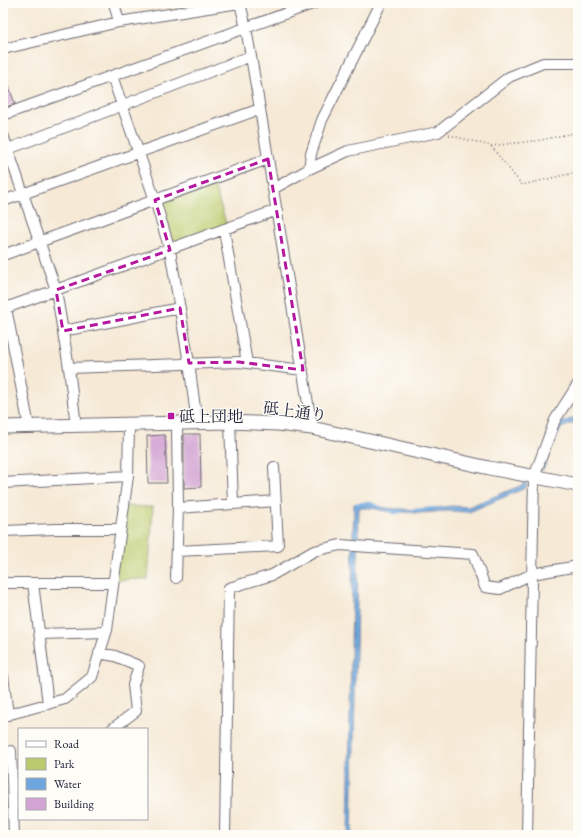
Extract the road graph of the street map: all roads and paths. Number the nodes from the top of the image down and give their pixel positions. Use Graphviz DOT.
graph roads {
  1 [pos="114,3"];
  2 [pos="239,3"];
  3 [pos="315,3"];
  4 [pos="381,3"];
  5 [pos="119,22"];
  6 [pos="246,28"];
  7 [pos="3,49"];
  8 [pos="251,56"];
  9 [pos="578,63"];
  10 [pos="112,76"];
  11 [pos="122,106"];
  12 [pos="260,109"];
  13 [pos="3,115"];
  14 [pos="438,132"];
  15 [pos="578,132"];
  16 [pos="3,135"];
  17 [pos="491,146"];
  18 [pos="6,150"];
  19 [pos="138,152"];
  20 [pos="268,159"];
  21 [pos="309,168"];
  22 [pos="578,172"];
  23 [pos="273,189"];
  24 [pos="24,194"];
  25 [pos="155,200"];
  26 [pos="3,201"];
  27 [pos="277,210"];
  28 [pos="224,230"];
  29 [pos="40,242"];
  30 [pos="170,250"];
  31 [pos="3,255"];
  32 [pos="56,290"];
  33 [pos="5,308"];
  34 [pos="180,308"];
  35 [pos="63,331"];
  36 [pos="189,363"];
  37 [pos="247,363"];
  38 [pos="69,368"];
  39 [pos="303,370"];
  40 [pos="578,384"];
  41 [pos="197,422"];
  42 [pos="230,422"];
  43 [pos="177,423"];
  44 [pos="129,425"];
  45 [pos="76,426"];
  46 [pos="3,427"];
  47 [pos="29,427"];
  48 [pos="312,428"];
  49 [pos="274,467"];
  50 [pos="128,476"];
  51 [pos="534,477"];
  52 [pos="3,483"];
  53 [pos="578,485"];
  54 [pos="276,501"];
  55 [pos="233,504"];
  56 [pos="178,508"];
  57 [pos="120,529"];
  58 [pos="3,531"];
  59 [pos="177,551"];
  60 [pos="578,566"];
  61 [pos="532,574"];
  62 [pos="176,578"];
  63 [pos="3,583"];
  64 [pos="33,583"];
  65 [pos="113,583"];
  66 [pos="106,632"];
  67 [pos="40,634"];
  68 [pos="99,653"];
  69 [pos="3,676"];
  70 [pos="48,704"];
  71 [pos="6,716"];
  72 [pos="113,728"];
  73 [pos="11,751"];
  74 [pos="16,772"];
  75 [pos="14,835"];
  76 [pos="225,835"];
  77 [pos="527,835"];
  1 -- 5 [label="street"];
  2 -- 5 [label="street"];
  2 -- 6 [label="street"];
  3 -- 6 [label="street"];
  4 -- 21 [label="street"];
  5 -- 7 [label="street"];
  6 -- 8 [label="street"];
  6 -- 10 [label="street"];
  8 -- 11 [label="street"];
  8 -- 12 [label="street"];
  9 -- 14 [label="street"];
  10 -- 11 [label="street"];
  10 -- 13 [label="street"];
  11 -- 18 [label="street"];
  11 -- 19 [label="street"];
  12 -- 19 [label="street"];
  12 -- 20 [label="street"];
  14 -- 17 [label="path"];
  14 -- 21 [label="street"];
  15 -- 17 [label="path"];
  16 -- 18 [label="street"];
  17 -- 22 [label="path"];
  18 -- 24 [label="street"];
  19 -- 24 [label="street"];
  19 -- 25 [label="street"];
  20 -- 23 [label="street"];
  20 -- 25 [label="street"];
  21 -- 23 [label="street"];
  23 -- 27 [label="street"];
  24 -- 26 [label="street"];
  24 -- 29 [label="street"];
  25 -- 29 [label="street"];
  25 -- 30 [label="street"];
  27 -- 28 [label="street"];
  27 -- 39 [label="street"];
  28 -- 30 [label="street"];
  28 -- 37 [label="street"];
  29 -- 31 [label="street"];
  29 -- 32 [label="street"];
  30 -- 32 [label="street"];
  30 -- 34 [label="street"];
  32 -- 33 [label="street"];
  32 -- 35 [label="street"];
  33 -- 47 [label="street"];
  34 -- 35 [label="street"];
  34 -- 36 [label="street"];
  35 -- 38 [label="street"];
  36 -- 37 [label="street"];
  36 -- 38 [label="street"];
  36 -- 41 [label="street"];
  37 -- 39 [label="street"];
  38 -- 45 [label="street"];
  39 -- 48 [label="street"];
  40 -- 51 [label="street"];
  41 -- 42 [label="street, 砥上通り"];
  41 -- 43 [label="street, 砥上通り"];
  42 -- 48 [label="street, 砥上通り"];
  42 -- 55 [label="street"];
  43 -- 44 [label="street, 砥上通り"];
  43 -- 56 [label="street"];
  44 -- 45 [label="street, 砥上通り"];
  44 -- 50 [label="street"];
  45 -- 47 [label="street, 砥上通り"];
  46 -- 47 [label="street, 砥上通り"];
  48 -- 51 [label="street, 砥上通り"];
  49 -- 54 [label="street"];
  50 -- 52 [label="street"];
  50 -- 57 [label="street"];
  51 -- 53 [label="street, 砥上通り"];
  51 -- 61 [label="street"];
  54 -- 55 [label="street"];
  54 -- 59 [label="street"];
  55 -- 56 [label="street"];
  56 -- 59 [label="street"];
  57 -- 58 [label="street"];
  57 -- 65 [label="street"];
  59 -- 62 [label="street"];
  60 -- 61 [label="street"];
  61 -- 76 [label="street"];
  61 -- 77 [label="street"];
  63 -- 64 [label="street"];
  64 -- 65 [label="street"];
  64 -- 67 [label="street"];
  65 -- 66 [label="street"];
  66 -- 67 [label="street"];
  66 -- 68 [label="street"];
  67 -- 70 [label="street"];
  68 -- 70 [label="street"];
  68 -- 72 [label="street"];
  69 -- 71 [label="street"];
  70 -- 71 [label="street"];
  73 -- 74 [label="street"];
  74 -- 75 [label="street"];
}
